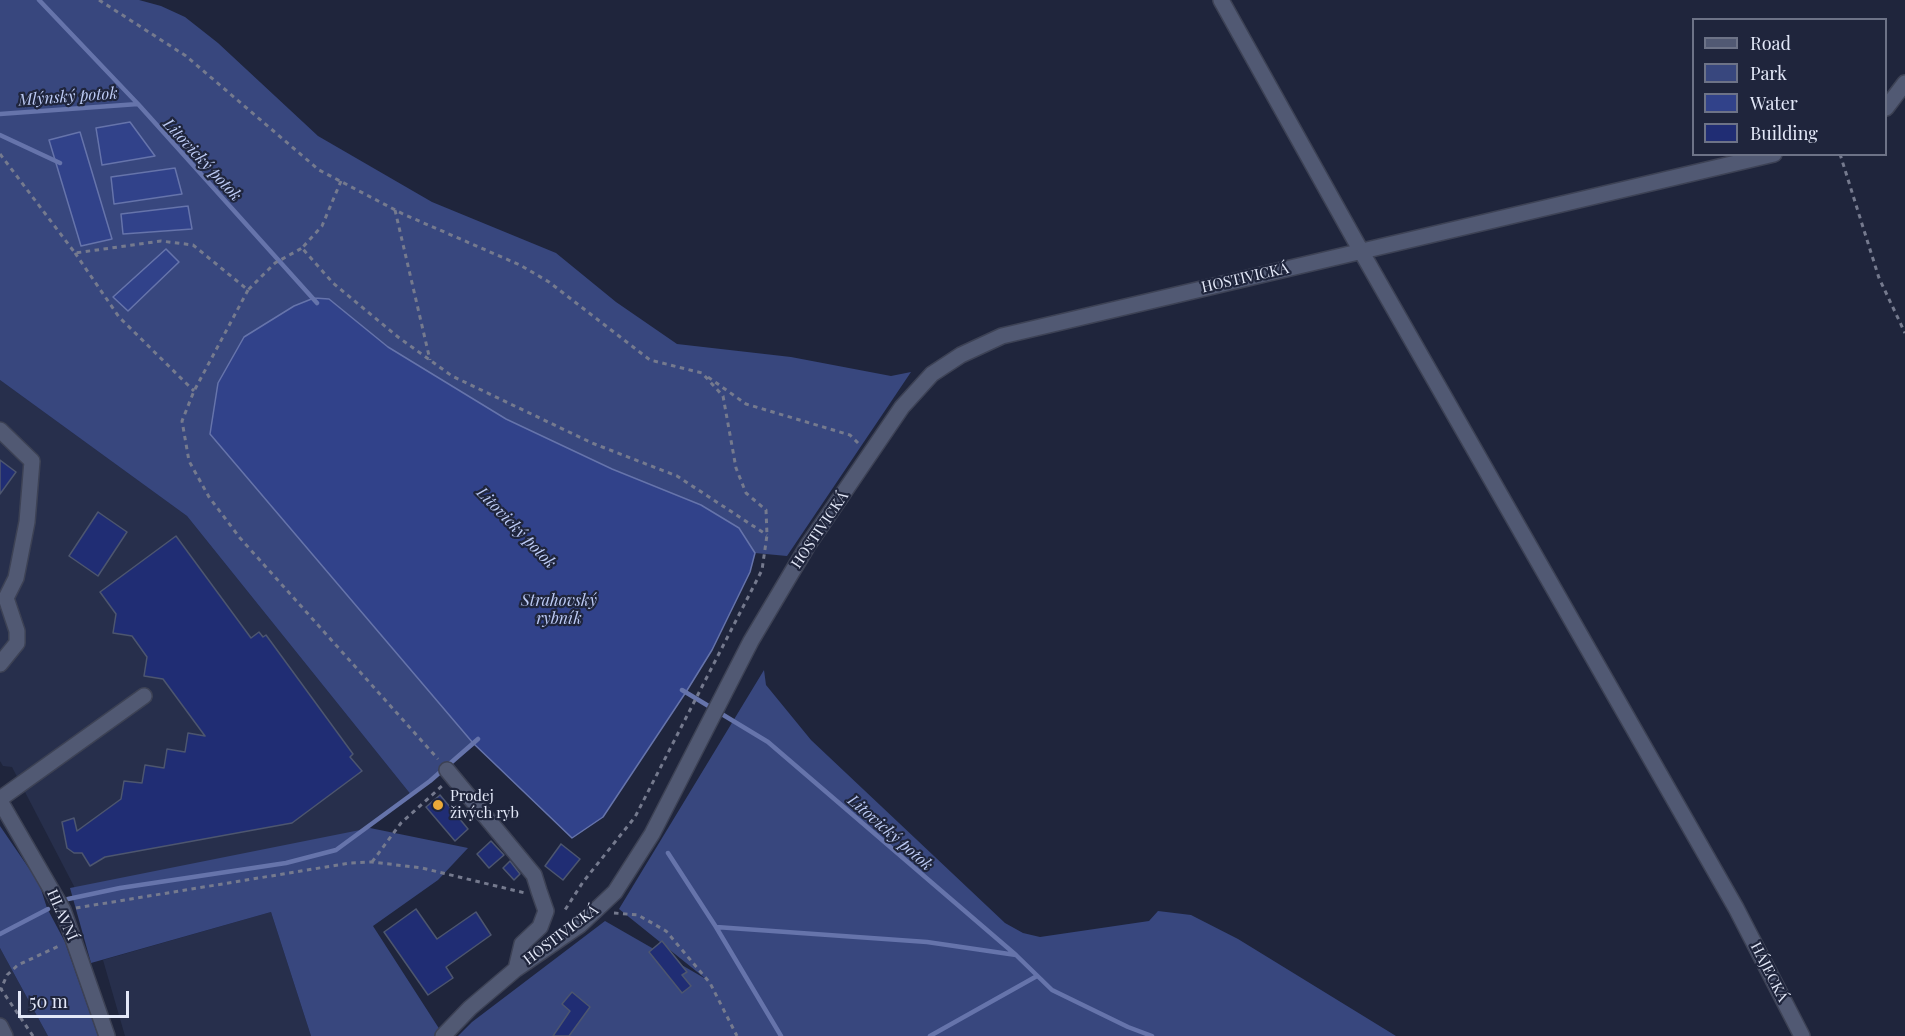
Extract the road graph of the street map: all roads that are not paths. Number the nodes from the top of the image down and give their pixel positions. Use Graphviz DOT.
graph roads {
  1 [pos="1221,0"];
  2 [pos="1905,83"];
  3 [pos="1887,107"];
  4 [pos="1765,156"];
  5 [pos="1361,251"];
  6 [pos="0,430"];
  7 [pos="3,596"];
  8 [pos="0,664"];
  9 [pos="144,696"];
  10 [pos="447,770"];
  11 [pos="0,800"];
  12 [pos="516,969"];
  13 [pos="0,1026"];
  14 [pos="5,1036"];
  15 [pos="107,1036"];
  16 [pos="443,1036"];
  17 [pos="1802,1036"];
  1 -- 5 [label="street, HÁJECKÁ"];
  2 -- 3 [label="street"];
  4 -- 5 [label="street, HOSTIVICKÁ"];
  5 -- 12 [label="street, HOSTIVICKÁ"];
  5 -- 17 [label="street, HÁJECKÁ"];
  6 -- 7 [label="street"];
  7 -- 8 [label="street"];
  9 -- 11 [label="street"];
  10 -- 12 [label="street"];
  11 -- 15 [label="street, HLAVNÍ"];
  12 -- 16 [label="street, HOSTIVICKÁ"];
  13 -- 14 [label="street"];
}
